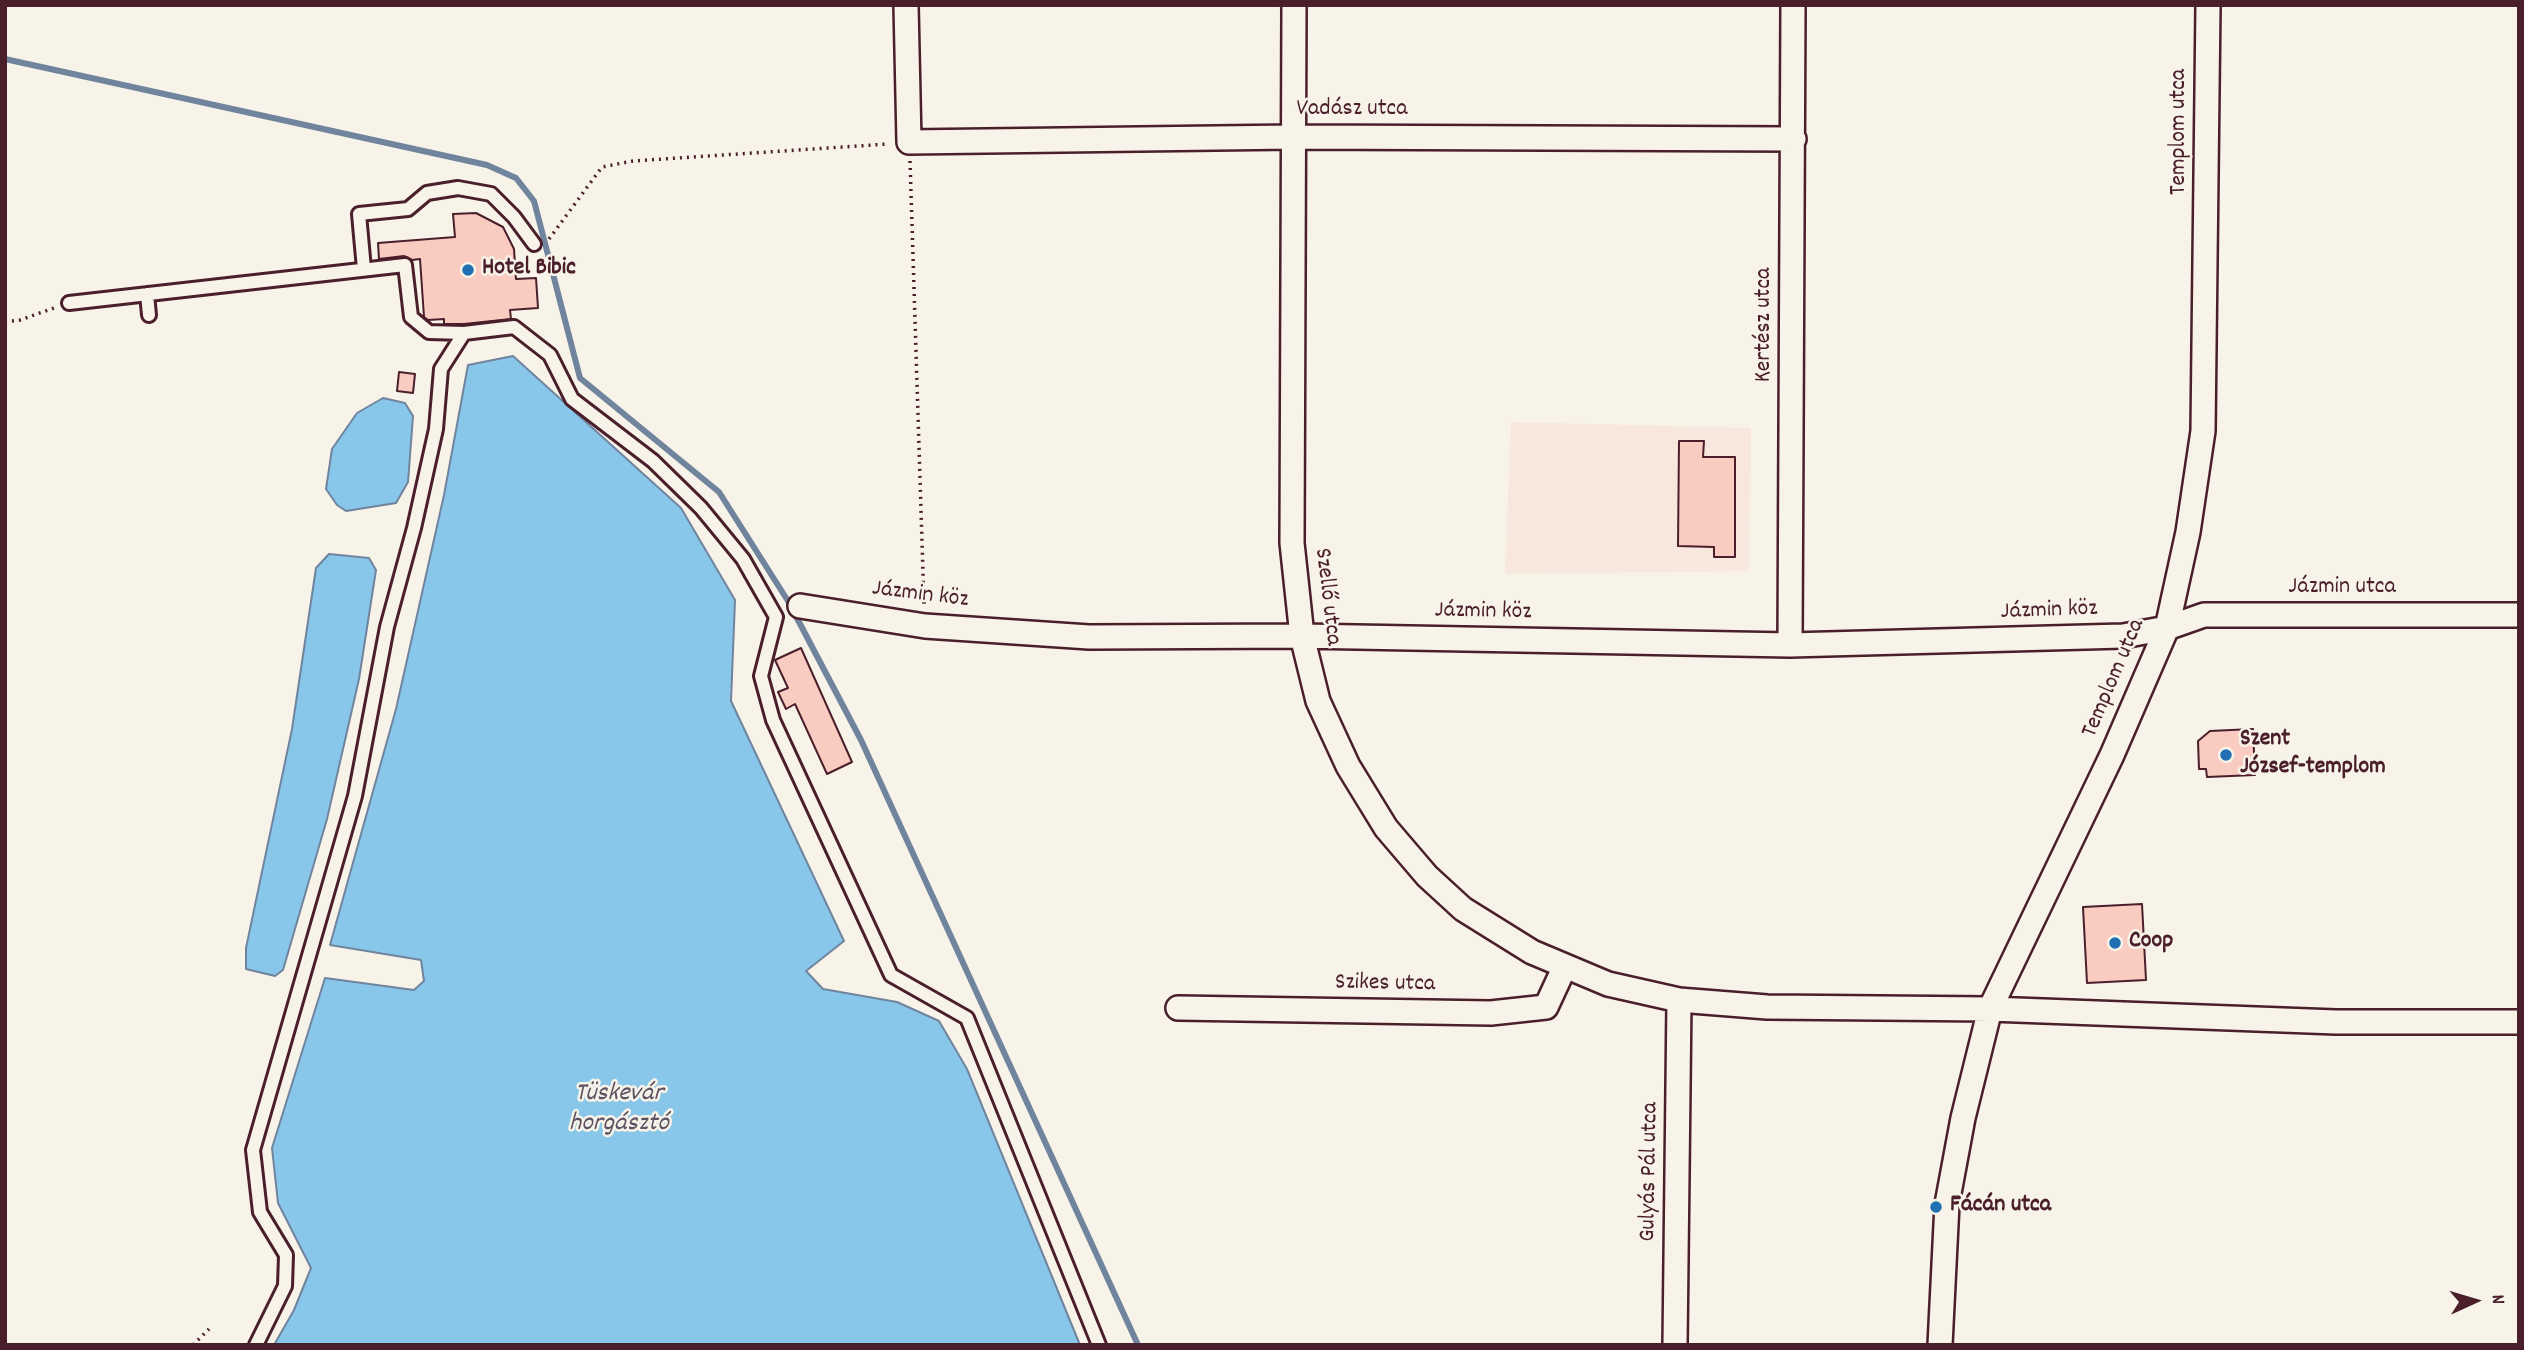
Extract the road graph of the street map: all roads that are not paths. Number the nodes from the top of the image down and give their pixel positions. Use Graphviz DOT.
graph roads {
  1 [pos="906,5"];
  2 [pos="1294,5"];
  3 [pos="1793,5"];
  4 [pos="2208,5"];
  5 [pos="1293,137"];
  6 [pos="1794,139"];
  7 [pos="534,244"];
  8 [pos="364,270"];
  9 [pos="146,294"];
  10 [pos="69,303"];
  11 [pos="149,315"];
  12 [pos="464,333"];
  13 [pos="800,606"];
  14 [pos="2519,615"];
  15 [pos="776,617"];
  16 [pos="2167,628"];
  17 [pos="1302,636"];
  18 [pos="1790,645"];
  19 [pos="1565,966"];
  20 [pos="1679,999"];
  21 [pos="1178,1008"];
  22 [pos="1990,1009"];
  23 [pos="2519,1021"];
  24 [pos="256,1345"];
  25 [pos="1099,1345"];
  26 [pos="1675,1345"];
  27 [pos="1940,1345"];
  1 -- 5 [label="street, Vadász utca"];
  2 -- 5 [label="street, Szellő utca"];
  3 -- 6 [label="street, Kertész utca"];
  4 -- 16 [label="street, Templom utca"];
  5 -- 6 [label="street, Vadász utca"];
  5 -- 17 [label="street, Szellő utca"];
  6 -- 18 [label="street, Kertész utca"];
  7 -- 8 [label="lane"];
  8 -- 9 [label="lane"];
  8 -- 12 [label="lane"];
  9 -- 10 [label="lane"];
  9 -- 11 [label="lane"];
  12 -- 15 [label="lane"];
  12 -- 24 [label="lane"];
  13 -- 15 [label="lane"];
  13 -- 17 [label="street, Jázmin köz"];
  14 -- 16 [label="street, Jázmin utca"];
  15 -- 25 [label="lane"];
  16 -- 18 [label="street, Jázmin köz"];
  16 -- 22 [label="street, Templom utca"];
  17 -- 18 [label="street, Jázmin köz"];
  17 -- 19 [label="street, Szellő utca"];
  19 -- 20 [label="street, Szellő utca"];
  19 -- 21 [label="street, Szikes utca"];
  20 -- 22 [label="street"];
  20 -- 26 [label="street, Gulyás Pál utca"];
  22 -- 23 [label="street"];
  22 -- 27 [label="street, Templom utca"];
}
